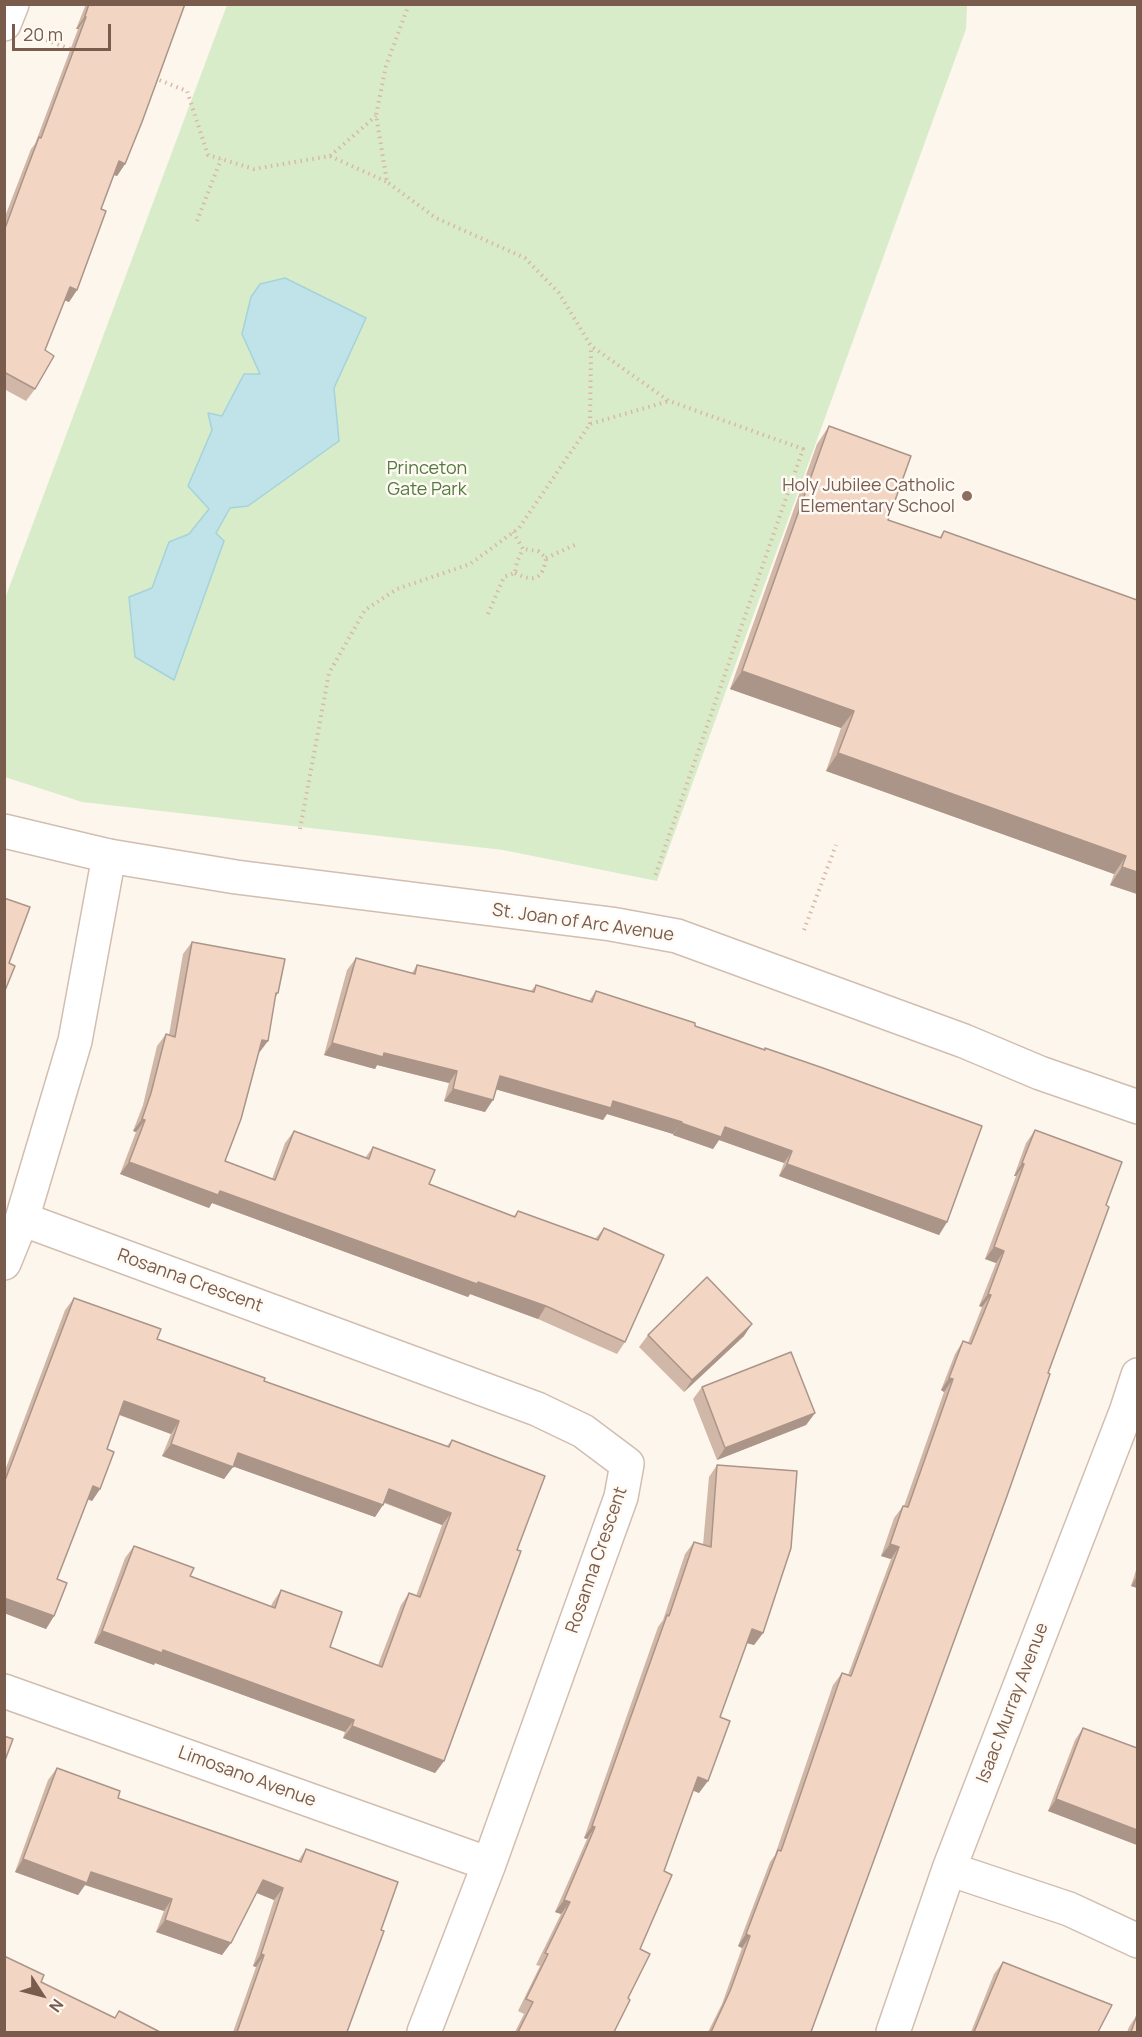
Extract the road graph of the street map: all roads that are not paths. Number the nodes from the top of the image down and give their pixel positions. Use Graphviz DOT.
graph roads {
  1 [pos="12,4"];
  2 [pos="18,29"];
  3 [pos="4,831"];
  4 [pos="109,856"];
  5 [pos="1137,1107"];
  6 [pos="22,1219"];
  7 [pos="4,1263"];
  8 [pos="1137,1375"];
  9 [pos="1132,1414"];
  10 [pos="4,1691"];
  11 [pos="489,1863"];
  12 [pos="949,1869"];
  13 [pos="1137,1941"];
  14 [pos="424,2032"];
  15 [pos="893,2032"];
  1 -- 2 [label="street"];
  3 -- 4 [label="street, St. Joan of Arc Avenue"];
  4 -- 5 [label="street, St. Joan of Arc Avenue"];
  4 -- 6 [label="street"];
  6 -- 7 [label="street"];
  6 -- 11 [label="street, Rosanna Crescent"];
  8 -- 9 [label="street, Isaac Murray Avenue"];
  9 -- 12 [label="street, Isaac Murray Avenue"];
  10 -- 11 [label="street, Limosano Avenue"];
  11 -- 14 [label="street, Rosanna Crescent"];
  12 -- 13 [label="street"];
  12 -- 15 [label="street, Isaac Murray Avenue"];
}
